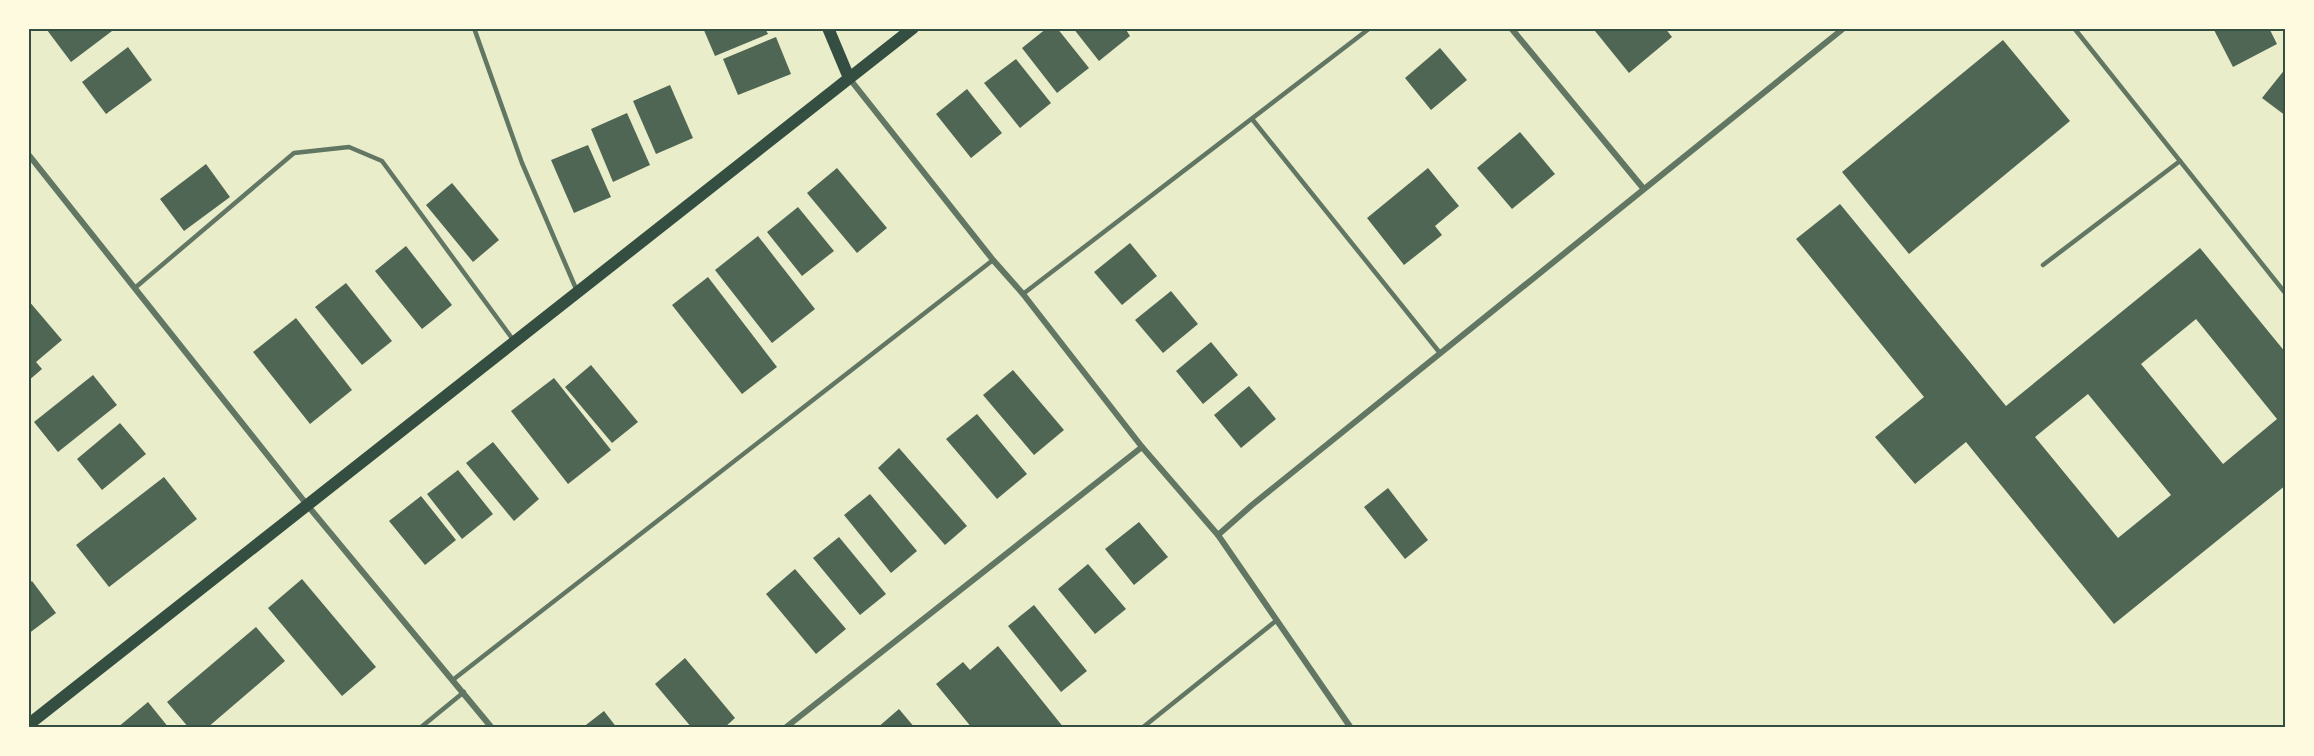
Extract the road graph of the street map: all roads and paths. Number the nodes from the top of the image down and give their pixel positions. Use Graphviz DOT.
graph roads {
  1 [pos="474,28"];
  2 [pos="828,28"];
  3 [pos="913,28"];
  4 [pos="1370,28"];
  5 [pos="1511,28"];
  6 [pos="1844,28"];
  7 [pos="2074,28"];
  8 [pos="849,78"];
  9 [pos="1252,119"];
  10 [pos="28,154"];
  11 [pos="2180,161"];
  12 [pos="1643,188"];
  13 [pos="993,260"];
  14 [pos="2043,265"];
  15 [pos="136,287"];
  16 [pos="578,293"];
  17 [pos="1023,294"];
  18 [pos="2286,294"];
  19 [pos="516,344"];
  20 [pos="1440,353"];
  21 [pos="1142,447"];
  22 [pos="308,506"];
  23 [pos="1218,535"];
  24 [pos="1277,620"];
  25 [pos="454,680"];
  26 [pos="464,692"];
  27 [pos="30,725"];
  28 [pos="420,728"];
  29 [pos="492,728"];
  30 [pos="785,728"];
  31 [pos="1142,728"];
  32 [pos="1351,728"];
  1 -- 16 [label="lane"];
  2 -- 8 [label="main road"];
  3 -- 8 [label="main road"];
  4 -- 9 [label="lane"];
  5 -- 12 [label="street"];
  6 -- 12 [label="street"];
  7 -- 11 [label="lane"];
  8 -- 13 [label="street"];
  8 -- 16 [label="main road"];
  9 -- 17 [label="lane"];
  9 -- 20 [label="lane"];
  10 -- 15 [label="street"];
  11 -- 14 [label="lane"];
  11 -- 18 [label="lane"];
  12 -- 20 [label="street"];
  13 -- 17 [label="street"];
  13 -- 25 [label="lane"];
  15 -- 19 [label="lane"];
  15 -- 22 [label="street"];
  16 -- 19 [label="main road"];
  17 -- 21 [label="street"];
  19 -- 22 [label="main road"];
  20 -- 23 [label="street"];
  21 -- 23 [label="street"];
  21 -- 30 [label="street"];
  22 -- 25 [label="street"];
  22 -- 27 [label="main road"];
  23 -- 24 [label="street"];
  24 -- 31 [label="lane"];
  24 -- 32 [label="street"];
  25 -- 26 [label="street"];
  26 -- 28 [label="lane"];
  26 -- 29 [label="street"];
}
